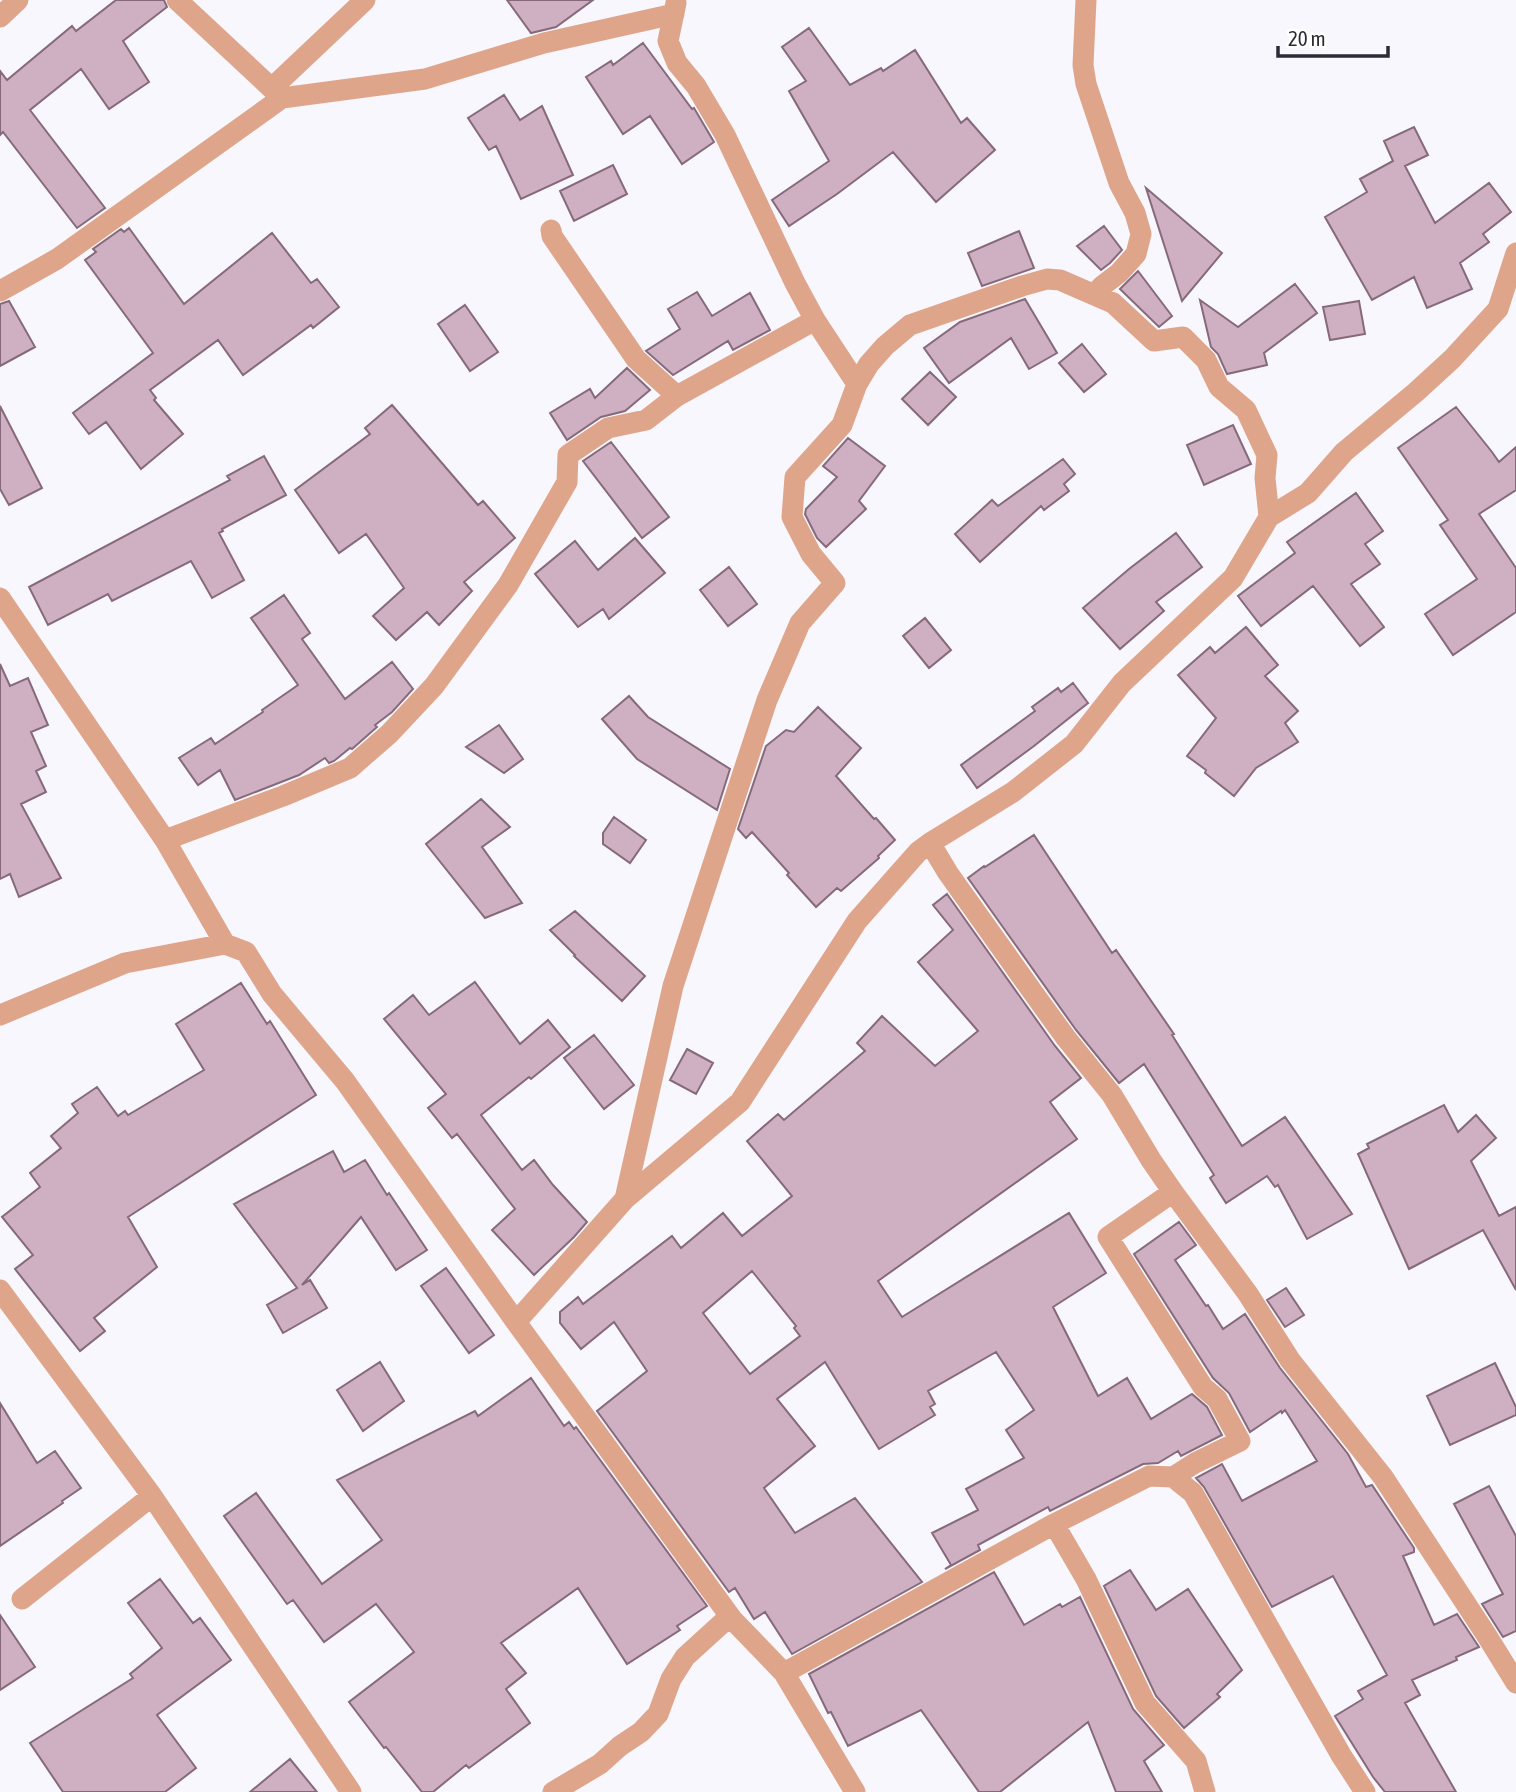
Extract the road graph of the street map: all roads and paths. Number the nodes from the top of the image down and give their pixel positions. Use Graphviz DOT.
graph roads {
  1 [pos="18,0"];
  2 [pos="177,0"];
  3 [pos="365,0"];
  4 [pos="1086,0"];
  5 [pos="675,7"];
  6 [pos="0,17"];
  7 [pos="277,93"];
  8 [pos="551,230"];
  9 [pos="1516,253"];
  10 [pos="0,290"];
  11 [pos="1094,295"];
  12 [pos="815,320"];
  13 [pos="856,384"];
  14 [pos="677,396"];
  15 [pos="1269,517"];
  16 [pos="0,598"];
  17 [pos="165,840"];
  18 [pos="930,843"];
  19 [pos="225,944"];
  20 [pos="0,1015"];
  21 [pos="1173,1192"];
  22 [pos="625,1199"];
  23 [pos="0,1290"];
  24 [pos="516,1322"];
  25 [pos="1173,1477"];
  26 [pos="152,1496"];
  27 [pos="1054,1524"];
  28 [pos="22,1599"];
  29 [pos="730,1616"];
  30 [pos="783,1673"];
  31 [pos="1516,1684"];
  32 [pos="351,1792"];
  33 [pos="552,1792"];
  34 [pos="855,1792"];
  35 [pos="1205,1792"];
  36 [pos="1365,1792"];
  1 -- 6 [label="street"];
  2 -- 7 [label="street"];
  3 -- 7 [label="street"];
  4 -- 11 [label="street"];
  5 -- 7 [label="street"];
  5 -- 12 [label="street"];
  7 -- 10 [label="street"];
  8 -- 14 [label="street"];
  9 -- 15 [label="street"];
  11 -- 13 [label="street"];
  11 -- 15 [label="street"];
  12 -- 13 [label="street"];
  12 -- 14 [label="street"];
  13 -- 22 [label="street"];
  14 -- 17 [label="street"];
  15 -- 18 [label="street"];
  16 -- 17 [label="street"];
  17 -- 19 [label="street"];
  18 -- 21 [label="street"];
  18 -- 22 [label="street"];
  19 -- 20 [label="street"];
  19 -- 24 [label="street"];
  21 -- 25 [label="street"];
  21 -- 31 [label="street"];
  22 -- 24 [label="street"];
  23 -- 26 [label="street"];
  24 -- 29 [label="street"];
  25 -- 27 [label="street"];
  25 -- 36 [label="street"];
  26 -- 28 [label="street"];
  26 -- 32 [label="street"];
  27 -- 30 [label="street"];
  27 -- 35 [label="street"];
  29 -- 30 [label="street"];
  29 -- 33 [label="street"];
  30 -- 34 [label="street"];
}
